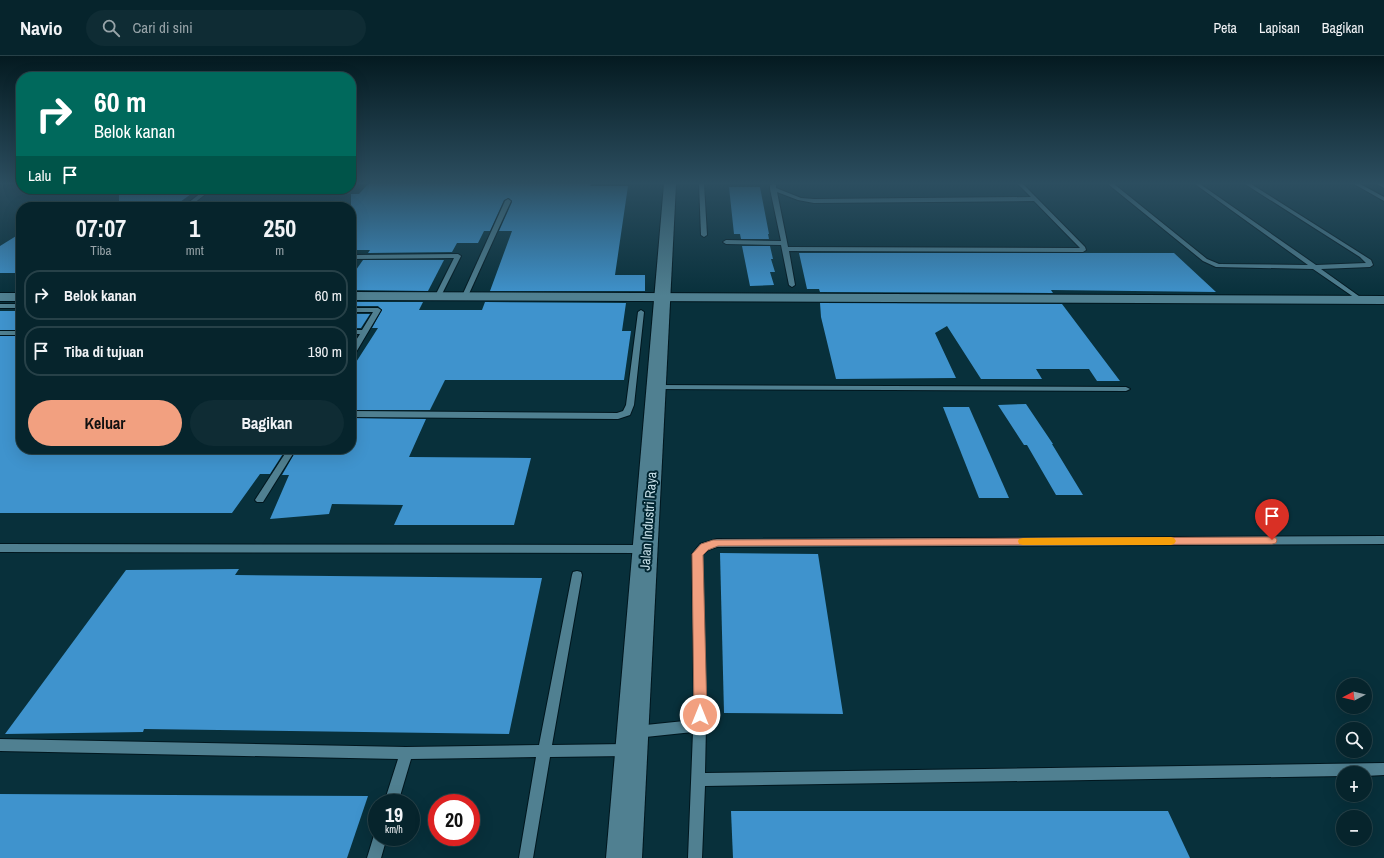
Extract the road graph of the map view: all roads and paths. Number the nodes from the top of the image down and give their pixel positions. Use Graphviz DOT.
graph roads {
  1 [pos="499,221"];
  2 [pos="668,221"];
  3 [pos="703,221"];
  4 [pos="779,221"];
  5 [pos="1058,221"];
  6 [pos="1157,221"];
  7 [pos="1250,221"];
  8 [pos="1307,221"];
  9 [pos="704,235"];
  10 [pos="726,242"];
  11 [pos="784,246"];
  12 [pos="356,257"];
  13 [pos="1314,267"];
  14 [pos="792,285"];
  15 [pos="356,296"];
  16 [pos="438,296"];
  17 [pos="465,296"];
  18 [pos="0,297"];
  19 [pos="16,297"];
  20 [pos="663,297"];
  21 [pos="1360,299"];
  22 [pos="1384,300"];
  23 [pos="0,306"];
  24 [pos="16,306"];
  25 [pos="356,310"];
  26 [pos="641,312"];
  27 [pos="356,332"];
  28 [pos="364,332"];
  29 [pos="0,333"];
  30 [pos="16,333"];
  31 [pos="356,346"];
  32 [pos="657,387"];
  33 [pos="1126,389"];
  34 [pos="356,414"];
  35 [pos="289,454"];
  36 [pos="260,500"];
  37 [pos="1384,540"];
  38 [pos="0,548"];
  39 [pos="646,549"];
  40 [pos="577,575"];
  41 [pos="700,725"];
  42 [pos="632,741"];
  43 [pos="0,745"];
  44 [pos="544,752"];
  45 [pos="406,753"];
  46 [pos="1384,769"];
  47 [pos="698,780"];
  48 [pos="394,794"];
  49 [pos="377,846"];
  50 [pos="374,858"];
  51 [pos="526,858"];
  52 [pos="624,858"];
  53 [pos="695,858"];
  1 -- 17 [label="lane"];
  2 -- 20 [label="street, Jalan Industri Raya"];
  3 -- 9 [label="lane"];
  4 -- 11 [label="lane"];
  5 -- 11 [label="lane"];
  6 -- 13 [label="lane"];
  7 -- 13 [label="lane"];
  8 -- 13 [label="lane"];
  10 -- 11 [label="lane"];
  11 -- 14 [label="lane"];
  12 -- 16 [label="lane"];
  13 -- 21 [label="lane"];
  15 -- 16 [label="street"];
  16 -- 17 [label="street"];
  17 -- 20 [label="street"];
  18 -- 19 [label="street"];
  20 -- 21 [label="street"];
  20 -- 32 [label="street, Jalan Industri Raya"];
  21 -- 22 [label="street"];
  23 -- 24 [label="lane"];
  25 -- 28 [label="lane"];
  26 -- 34 [label="lane"];
  27 -- 28 [label="lane"];
  28 -- 31 [label="lane"];
  29 -- 30 [label="lane"];
  32 -- 33 [label="lane"];
  32 -- 39 [label="street, Jalan Industri Raya"];
  35 -- 36 [label="lane"];
  37 -- 41 [label="lane"];
  38 -- 39 [label="lane"];
  39 -- 42 [label="street, Jalan Industri Raya"];
  40 -- 44 [label="lane"];
  41 -- 42 [label="lane"];
  41 -- 47 [label="lane"];
  42 -- 44 [label="lane"];
  42 -- 52 [label="street, Jalan Industri Raya"];
  43 -- 45 [label="lane"];
  44 -- 45 [label="lane"];
  44 -- 51 [label="lane"];
  45 -- 48 [label="lane"];
  46 -- 47 [label="lane"];
  47 -- 53 [label="lane"];
  49 -- 50 [label="lane"];
}
